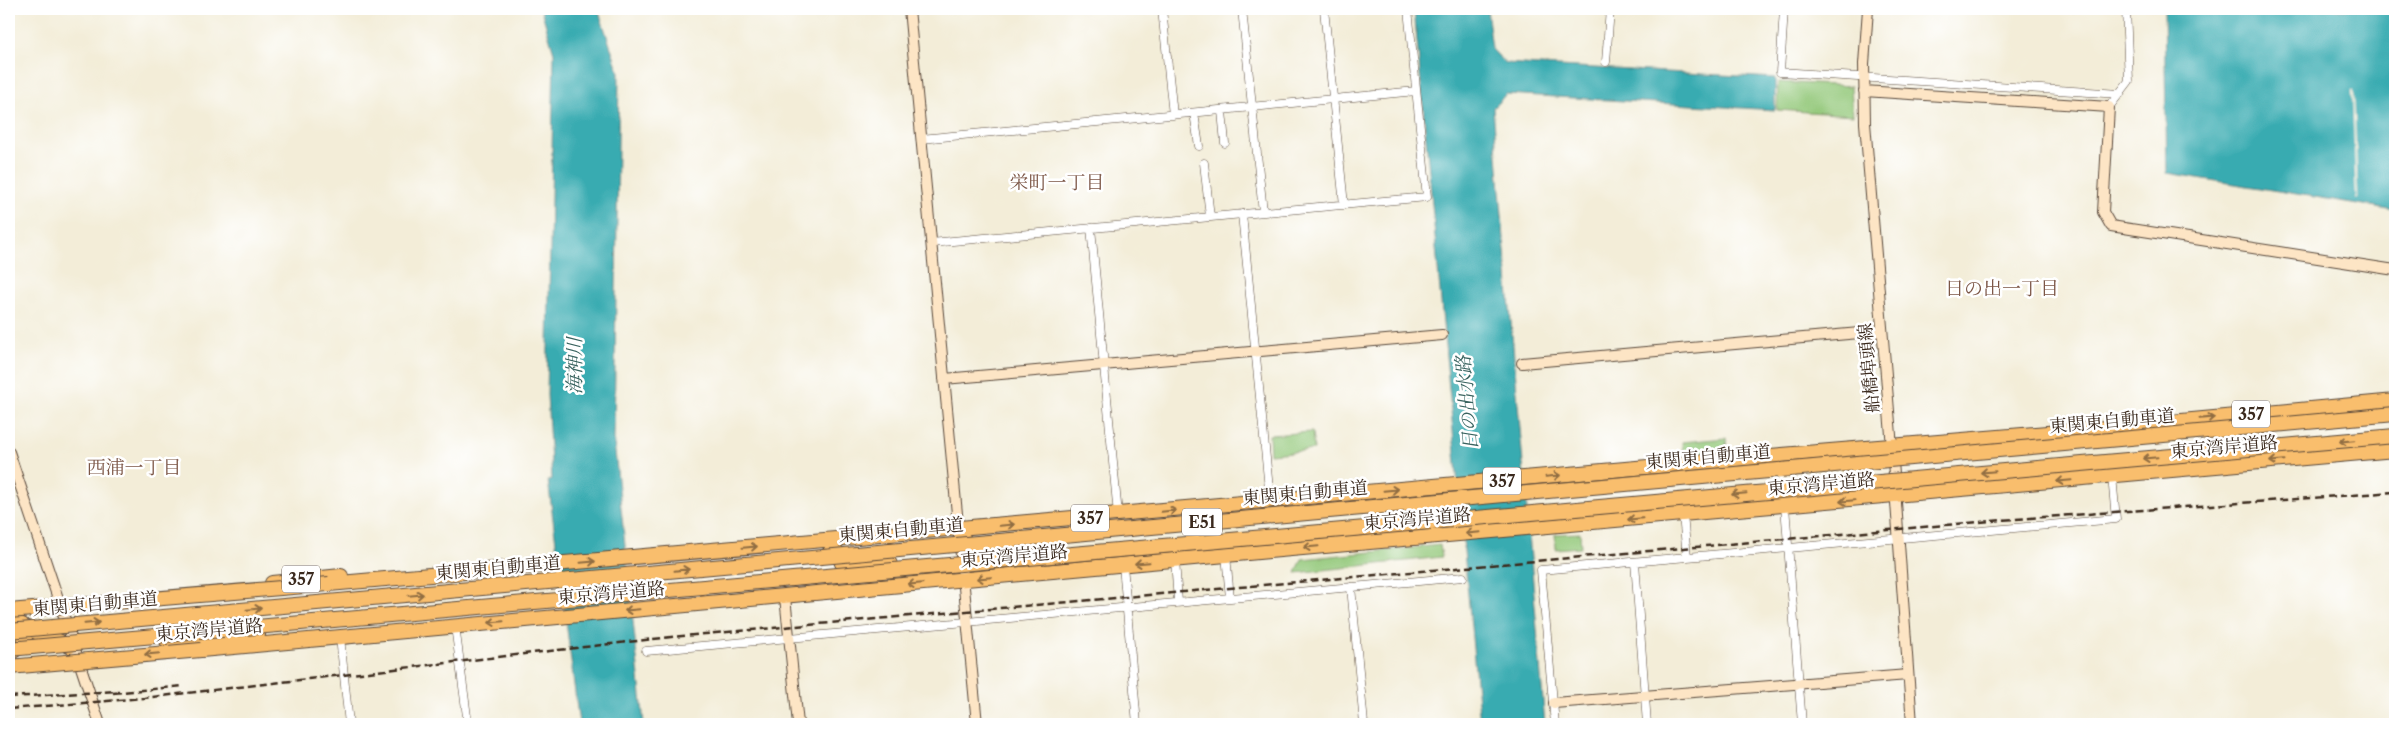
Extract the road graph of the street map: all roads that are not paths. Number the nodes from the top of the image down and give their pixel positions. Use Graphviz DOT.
graph roads {
  1 [pos="909,9"];
  2 [pos="1162,9"];
  3 [pos="1242,9"];
  4 [pos="1324,9"];
  5 [pos="1408,9"];
  6 [pos="1610,9"];
  7 [pos="1784,9"];
  8 [pos="1868,9"];
  9 [pos="2126,9"];
  10 [pos="1606,62"];
  11 [pos="1864,78"];
  12 [pos="1416,91"];
  13 [pos="1864,91"];
  14 [pos="2120,94"];
  15 [pos="1333,100"];
  16 [pos="1253,108"];
  17 [pos="2109,108"];
  18 [pos="1222,111"];
  19 [pos="1194,113"];
  20 [pos="1173,115"];
  21 [pos="921,139"];
  22 [pos="1225,143"];
  23 [pos="1199,146"];
  24 [pos="1204,163"];
  25 [pos="1344,205"];
  26 [pos="1263,212"];
  27 [pos="1242,214"];
  28 [pos="1210,217"];
  29 [pos="1091,228"];
  30 [pos="931,243"];
  31 [pos="2395,270"];
  32 [pos="1882,331"];
  33 [pos="1442,334"];
  34 [pos="1257,351"];
  35 [pos="1522,364"];
  36 [pos="1104,365"];
  37 [pos="944,379"];
  38 [pos="2395,400"];
  39 [pos="2395,414"];
  40 [pos="2395,436"];
  41 [pos="1892,447"];
  42 [pos="2395,450"];
  43 [pos="9,452"];
  44 [pos="2112,476"];
  45 [pos="1269,489"];
  46 [pos="1896,497"];
  47 [pos="1785,506"];
  48 [pos="1118,515"];
  49 [pos="1683,515"];
  50 [pos="958,529"];
  51 [pos="1898,539"];
  52 [pos="791,544"];
  53 [pos="1789,548"];
  54 [pos="1226,555"];
  55 [pos="1686,557"];
  56 [pos="1175,560"];
  57 [pos="1635,562"];
  58 [pos="1123,565"];
  59 [pos="540,567"];
  60 [pos="1102,567"];
  61 [pos="1463,577"];
  62 [pos="964,580"];
  63 [pos="1351,587"];
  64 [pos="785,596"];
  65 [pos="1230,598"];
  66 [pos="1178,602"];
  67 [pos="1127,607"];
  68 [pos="63,610"];
  69 [pos="9,613"];
  70 [pos="968,621"];
  71 [pos="15,623"];
  72 [pos="449,626"];
  73 [pos="9,631"];
  74 [pos="340,637"];
  75 [pos="790,637"];
  76 [pos="73,642"];
  77 [pos="646,651"];
  78 [pos="9,652"];
  79 [pos="9,667"];
  80 [pos="1908,676"];
  81 [pos="1799,684"];
  82 [pos="1645,696"];
  83 [pos="1554,703"];
  84 [pos="100,724"];
  85 [pos="349,724"];
  86 [pos="468,724"];
  87 [pos="798,724"];
  88 [pos="977,724"];
  89 [pos="1138,724"];
  90 [pos="1364,724"];
  91 [pos="1555,724"];
  92 [pos="1647,724"];
  93 [pos="1802,724"];
  94 [pos="1912,724"];
  1 -- 21 [label="street"];
  2 -- 20 [label="street"];
  3 -- 16 [label="street"];
  4 -- 15 [label="street"];
  5 -- 12 [label="street"];
  6 -- 10 [label="street"];
  7 -- 11 [label="street"];
  8 -- 11 [label="street, 船橋埠頭線"];
  9 -- 14 [label="street"];
  11 -- 13 [label="street, 船橋埠頭線"];
  11 -- 14 [label="street"];
  12 -- 15 [label="street"];
  12 -- 25 [label="street"];
  13 -- 17 [label="street"];
  13 -- 32 [label="street, 船橋埠頭線"];
  14 -- 17 [label="street"];
  15 -- 16 [label="street"];
  15 -- 25 [label="street"];
  16 -- 18 [label="street"];
  16 -- 26 [label="street"];
  17 -- 31 [label="street"];
  18 -- 19 [label="street"];
  18 -- 22 [label="street"];
  19 -- 20 [label="street"];
  19 -- 23 [label="street"];
  20 -- 21 [label="street"];
  21 -- 30 [label="street"];
  24 -- 28 [label="street"];
  25 -- 26 [label="street"];
  26 -- 27 [label="street"];
  27 -- 28 [label="street"];
  27 -- 34 [label="street"];
  28 -- 29 [label="street"];
  29 -- 30 [label="street"];
  29 -- 36 [label="street"];
  30 -- 37 [label="street"];
  32 -- 35 [label="street"];
  32 -- 41 [label="street, 船橋埠頭線"];
  33 -- 34 [label="street"];
  34 -- 36 [label="street"];
  34 -- 45 [label="street"];
  36 -- 37 [label="street"];
  36 -- 48 [label="street"];
  37 -- 50 [label="street"];
  41 -- 38 [label="highway, 東京湾岸道路 / 357, one-way"];
  73 -- 39 [label="highway, 東関東自動車道 / E51, one-way, bridge"];
  40 -- 78 [label="highway, E51, one-way, bridge"];
  41 -- 46 [label="street, 船橋埠頭線"];
  48 -- 41 [label="highway, 東京湾岸道路 / 357, one-way"];
  42 -- 44 [label="highway, 東京湾岸道路, one-way"];
  43 -- 68 [label="street"];
  44 -- 46 [label="highway, 東京湾岸道路, one-way"];
  44 -- 51 [label="street"];
  46 -- 47 [label="highway, 東京湾岸道路, one-way"];
  46 -- 51 [label="street, 船橋埠頭線"];
  47 -- 49 [label="highway, 東京湾岸道路"];
  47 -- 53 [label="street"];
  50 -- 48 [label="highway, 東京湾岸道路 / 357, one-way"];
  49 -- 54 [label="highway, 東京湾岸道路, one-way"];
  49 -- 55 [label="street"];
  50 -- 52 [label="highway, 東京湾岸道路 / 357"];
  50 -- 60 [label="highway"];
  50 -- 62 [label="street"];
  51 -- 53 [label="street"];
  51 -- 80 [label="street, 船橋埠頭線"];
  59 -- 52 [label="highway, 東京湾岸道路 / 357, one-way"];
  52 -- 62 [label="highway"];
  53 -- 55 [label="street"];
  53 -- 81 [label="street"];
  54 -- 56 [label="highway, 東京湾岸道路"];
  54 -- 65 [label="street"];
  55 -- 57 [label="street"];
  56 -- 58 [label="highway, 東京湾岸道路, one-way"];
  56 -- 66 [label="street"];
  57 -- 82 [label="street"];
  57 -- 83 [label="street"];
  58 -- 60 [label="highway, 東京湾岸道路"];
  58 -- 67 [label="street"];
  59 -- 68 [label="highway, 東京湾岸道路 / 357"];
  59 -- 69 [label="highway, 東京湾岸道路 / 357, bridge"];
  60 -- 62 [label="highway, 東京湾岸道路, one-way"];
  61 -- 63 [label="street"];
  62 -- 64 [label="highway, 東京湾岸道路, one-way"];
  62 -- 70 [label="street"];
  63 -- 65 [label="street"];
  63 -- 90 [label="street"];
  64 -- 72 [label="highway, 東京湾岸道路, one-way"];
  64 -- 75 [label="street"];
  65 -- 66 [label="street"];
  66 -- 67 [label="street"];
  67 -- 70 [label="street"];
  67 -- 89 [label="street"];
  68 -- 69 [label="highway, 東京湾岸道路 / 357"];
  68 -- 76 [label="street"];
  70 -- 75 [label="street"];
  70 -- 88 [label="street"];
  71 -- 76 [label="highway"];
  71 -- 78 [label="highway"];
  72 -- 74 [label="highway, 東京湾岸道路"];
  72 -- 76 [label="highway, 東京湾岸道路"];
  72 -- 86 [label="street"];
  74 -- 79 [label="highway, 東京湾岸道路, one-way, bridge"];
  74 -- 85 [label="street"];
  75 -- 77 [label="street"];
  75 -- 87 [label="street"];
  76 -- 78 [label="highway, 東京湾岸道路"];
  76 -- 84 [label="street"];
  80 -- 81 [label="street"];
  80 -- 94 [label="street, 船橋埠頭線"];
  81 -- 82 [label="street"];
  81 -- 93 [label="street"];
  82 -- 83 [label="street"];
  82 -- 92 [label="street"];
  83 -- 91 [label="street"];
}
